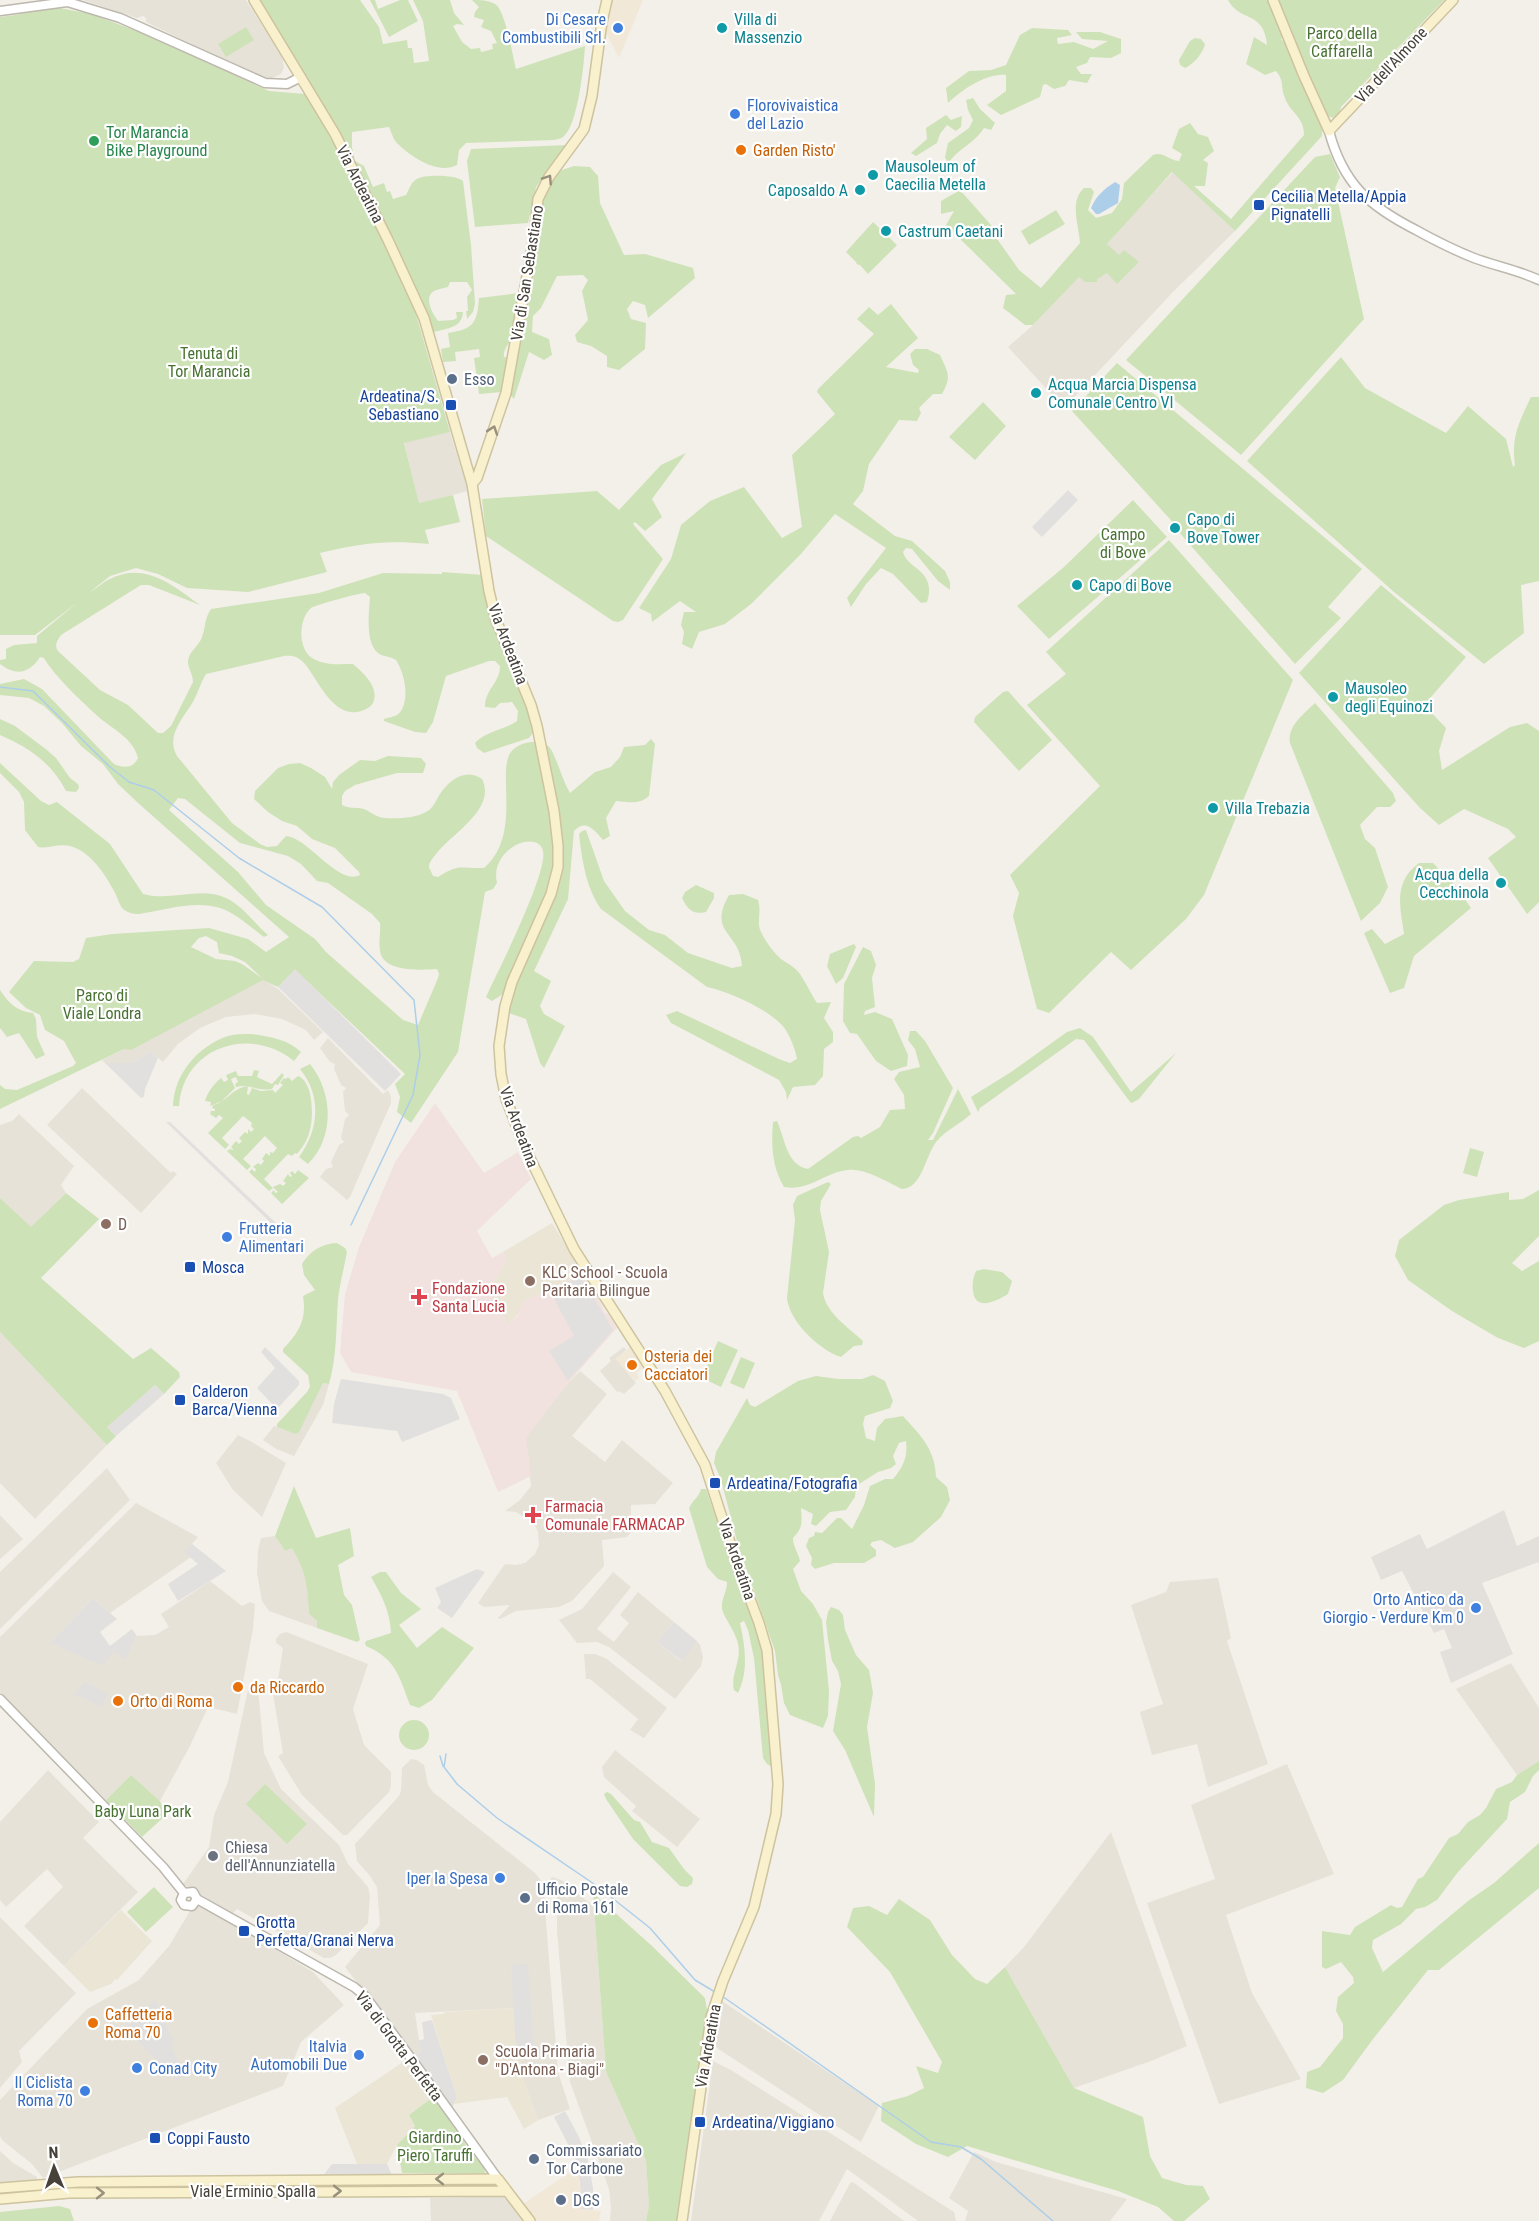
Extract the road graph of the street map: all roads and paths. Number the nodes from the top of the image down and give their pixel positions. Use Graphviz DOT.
graph roads {
  1 [pos="254,0"];
  2 [pos="607,0"];
  3 [pos="1273,0"];
  4 [pos="1453,0"];
  5 [pos="64,1"];
  6 [pos="0,11"];
  7 [pos="301,77"];
  8 [pos="1329,131"];
  9 [pos="1539,280"];
  10 [pos="472,484"];
  11 [pos="0,1699"];
  12 [pos="498,2179"];
  13 [pos="0,2188"];
  14 [pos="507,2191"];
  15 [pos="0,2199"];
  16 [pos="530,2221"];
  17 [pos="682,2221"];
  1 -- 7 [label="main road, Via Ardeatina"];
  10 -- 2 [label="main road, Via di San Sebastiano, one-way"];
  3 -- 8 [label="main road"];
  4 -- 8 [label="main road, Via dell'Almone"];
  5 -- 6 [label="street"];
  5 -- 7 [label="street"];
  7 -- 10 [label="main road, Via Ardeatina"];
  8 -- 9 [label="street"];
  10 -- 17 [label="main road, Via Ardeatina"];
  11 -- 12 [label="street, Via di Grotta Perfetta"];
  12 -- 13 [label="main road, Viale Erminio Spalla, one-way"];
  12 -- 14 [label="main road, Via di Grotta Perfetta"];
  15 -- 14 [label="main road, Viale Erminio Spalla, one-way"];
  14 -- 16 [label="main road, Via di Grotta Perfetta"];
}
